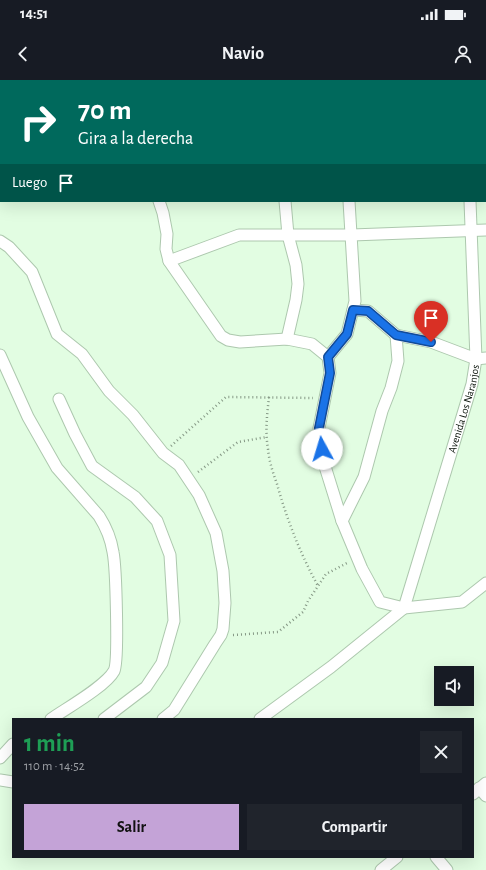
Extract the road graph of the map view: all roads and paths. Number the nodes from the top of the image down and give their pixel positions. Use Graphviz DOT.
graph roads {
  1 [pos="159,202"];
  2 [pos="285,202"];
  3 [pos="349,202"];
  4 [pos="470,202"];
  5 [pos="472,230"];
  6 [pos="486,230"];
  7 [pos="288,235"];
  8 [pos="352,236"];
  9 [pos="0,241"];
  10 [pos="169,261"];
  11 [pos="353,310"];
  12 [pos="396,335"];
  13 [pos="287,339"];
  14 [pos="0,355"];
  15 [pos="328,357"];
  16 [pos="481,358"];
  17 [pos="269,397"];
  18 [pos="311,398"];
  19 [pos="59,399"];
  20 [pos="267,437"];
  21 [pos="168,449"];
  22 [pos="193,476"];
  23 [pos="342,521"];
  24 [pos="350,567"];
  25 [pos="486,583"];
  26 [pos="318,586"];
  27 [pos="404,608"];
  28 [pos="230,635"];
  29 [pos="52,718"];
  30 [pos="105,718"];
  31 [pos="164,718"];
  32 [pos="261,718"];
  33 [pos="12,745"];
  34 [pos="0,758"];
  35 [pos="0,780"];
  36 [pos="12,782"];
  37 [pos="396,858"];
  38 [pos="437,858"];
  39 [pos="381,870"];
  40 [pos="447,870"];
  1 -- 10 [label="street"];
  2 -- 7 [label="street"];
  3 -- 8 [label="street"];
  4 -- 5 [label="street, Avenida Los Naranjos"];
  5 -- 6 [label="street"];
  5 -- 8 [label="street"];
  5 -- 16 [label="street, Avenida Los Naranjos"];
  7 -- 8 [label="street"];
  7 -- 10 [label="street"];
  7 -- 13 [label="street"];
  8 -- 11 [label="street"];
  9 -- 31 [label="street"];
  10 -- 13 [label="street"];
  11 -- 12 [label="street"];
  11 -- 15 [label="street"];
  12 -- 16 [label="street"];
  12 -- 23 [label="street"];
  13 -- 15 [label="street"];
  14 -- 29 [label="street"];
  15 -- 23 [label="street"];
  16 -- 27 [label="street, Avenida Los Naranjos"];
  17 -- 18 [label="path"];
  17 -- 20 [label="path"];
  17 -- 21 [label="path"];
  19 -- 30 [label="street"];
  20 -- 22 [label="path"];
  20 -- 26 [label="path"];
  23 -- 27 [label="street"];
  24 -- 26 [label="path"];
  25 -- 27 [label="street"];
  26 -- 28 [label="path"];
  27 -- 32 [label="street"];
  33 -- 34 [label="street"];
  35 -- 36 [label="street"];
  37 -- 39 [label="street"];
  38 -- 40 [label="street"];
}
